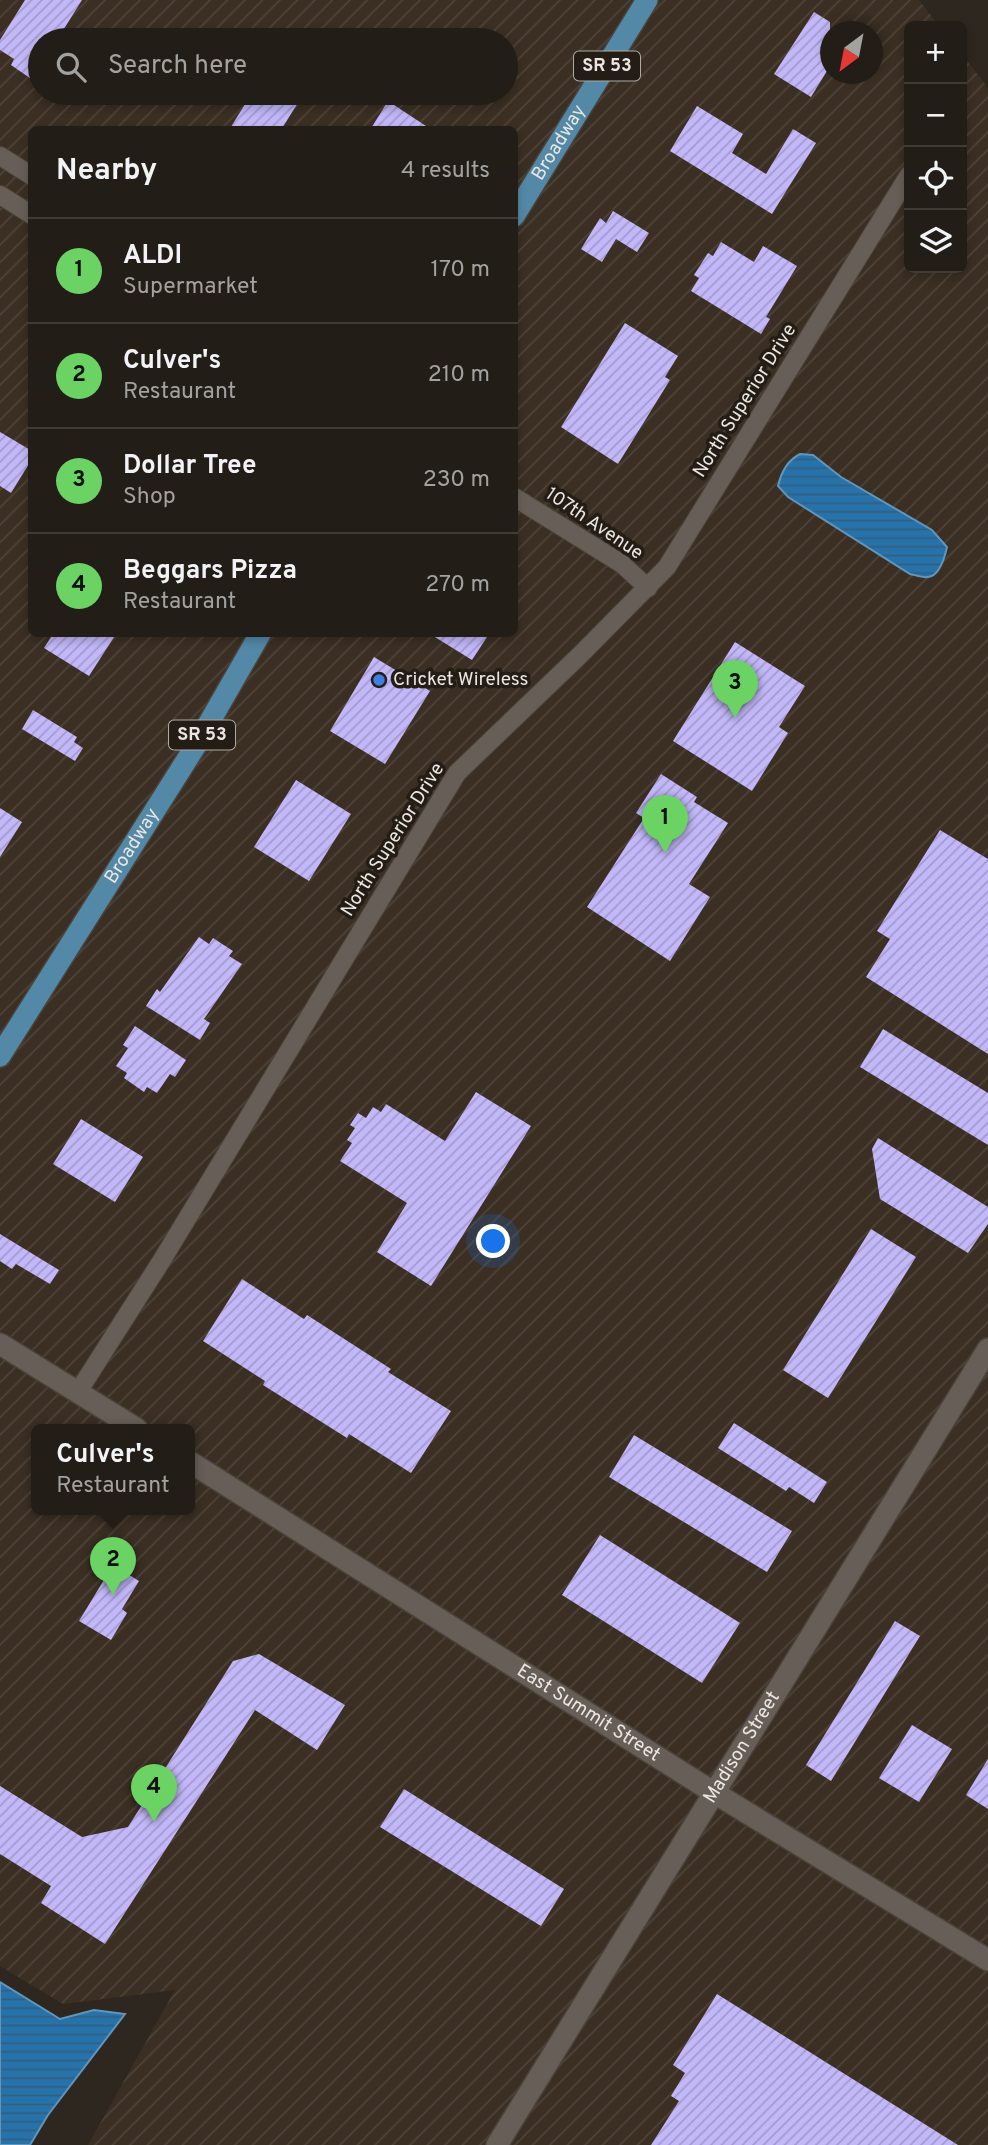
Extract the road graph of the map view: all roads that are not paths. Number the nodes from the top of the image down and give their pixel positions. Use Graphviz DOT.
graph roads {
  1 [pos="647,0"];
  2 [pos="0,156"];
  3 [pos="28,174"];
  4 [pos="904,183"];
  5 [pos="0,195"];
  6 [pos="518,209"];
  7 [pos="28,212"];
  8 [pos="518,499"];
  9 [pos="648,588"];
  10 [pos="258,637"];
  11 [pos="0,1056"];
  12 [pos="0,1344"];
  13 [pos="988,1349"];
  14 [pos="78,1392"];
  15 [pos="128,1424"];
  16 [pos="195,1465"];
  17 [pos="713,1792"];
  18 [pos="988,1960"];
  19 [pos="497,2145"];
  1 -- 6 [label="main road, Broadway / SR 53"];
  2 -- 3 [label="street"];
  4 -- 9 [label="street, North Superior Drive"];
  5 -- 7 [label="street"];
  8 -- 9 [label="street, 107th Avenue"];
  9 -- 14 [label="street, North Superior Drive"];
  10 -- 11 [label="main road, Broadway / SR 53"];
  12 -- 14 [label="street"];
  13 -- 17 [label="street, Madison Street"];
  14 -- 15 [label="street"];
  16 -- 17 [label="street, East Summit Street"];
  17 -- 18 [label="street, East Summit Street"];
  17 -- 19 [label="street, Madison Street"];
}
